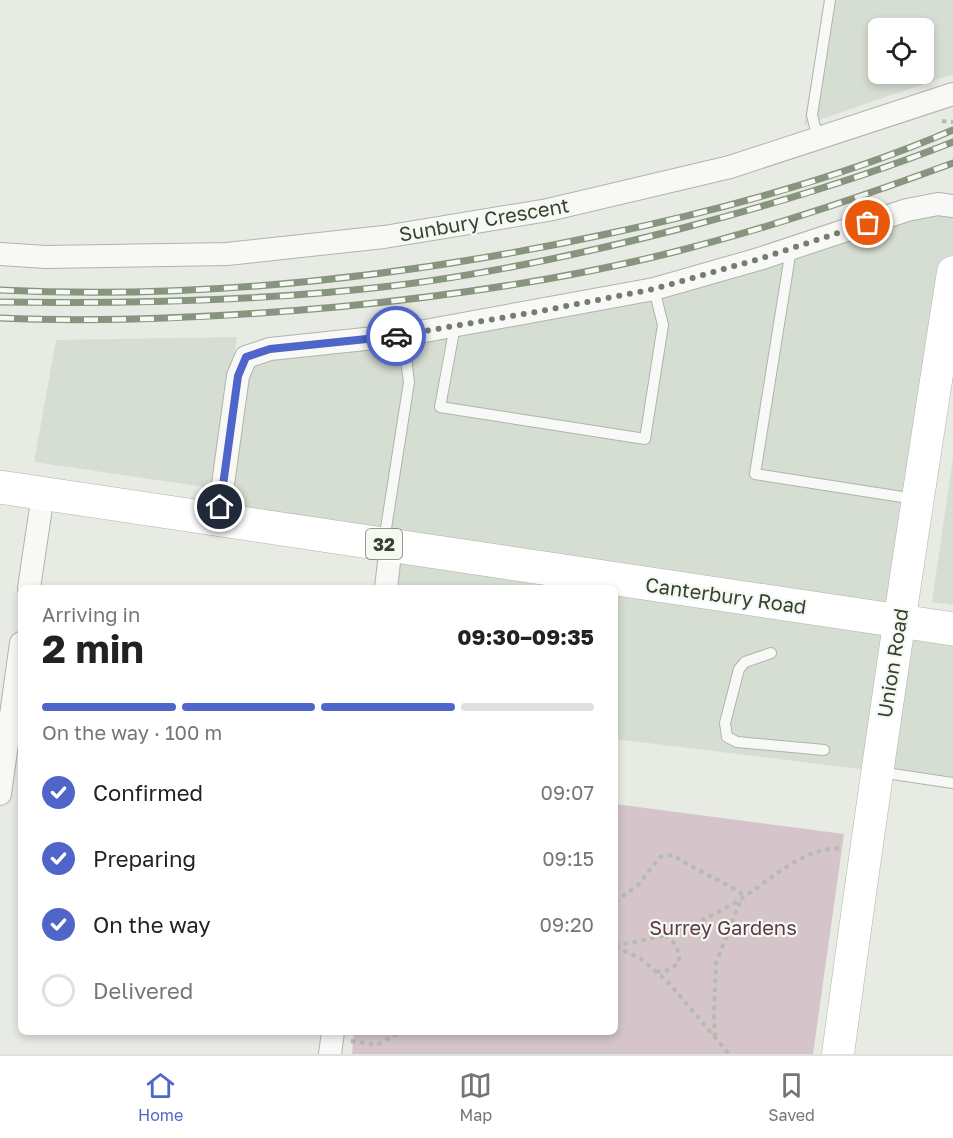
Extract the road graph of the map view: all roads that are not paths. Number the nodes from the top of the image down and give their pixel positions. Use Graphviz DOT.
graph roads {
  1 [pos="830,0"];
  2 [pos="953,94"];
  3 [pos="818,138"];
  4 [pos="953,206"];
  5 [pos="791,249"];
  6 [pos="0,254"];
  7 [pos="952,288"];
  8 [pos="654,289"];
  9 [pos="455,326"];
  10 [pos="404,335"];
  11 [pos="0,487"];
  12 [pos="43,494"];
  13 [pos="919,500"];
  14 [pos="218,520"];
  15 [pos="387,545"];
  16 [pos="29,585"];
  17 [pos="386,585"];
  18 [pos="898,621"];
  19 [pos="953,629"];
  20 [pos="771,653"];
  21 [pos="18,665"];
  22 [pos="824,750"];
  23 [pos="876,771"];
  24 [pos="953,783"];
  25 [pos="0,794"];
  26 [pos="838,1054"];
  1 -- 3 [label="lane"];
  2 -- 3 [label="street, Sunbury Crescent"];
  3 -- 6 [label="street, Sunbury Crescent"];
  4 -- 5 [label="street"];
  5 -- 8 [label="street"];
  5 -- 13 [label="lane"];
  7 -- 13 [label="street, Union Road"];
  8 -- 9 [label="street"];
  8 -- 9 [label="lane"];
  9 -- 10 [label="street"];
  10 -- 14 [label="street"];
  10 -- 15 [label="lane"];
  11 -- 12 [label="main road, Canterbury Road / 32"];
  12 -- 14 [label="main road, Canterbury Road / 32"];
  12 -- 16 [label="street"];
  13 -- 18 [label="street, Union Road"];
  14 -- 15 [label="main road, Canterbury Road / 32"];
  15 -- 17 [label="street"];
  15 -- 18 [label="main road, Canterbury Road / 32"];
  18 -- 19 [label="main road, Canterbury Road / 32"];
  18 -- 23 [label="street, Union Road"];
  20 -- 22 [label="lane"];
  21 -- 25 [label="street"];
  23 -- 24 [label="lane"];
  23 -- 26 [label="street, Union Road"];
}
